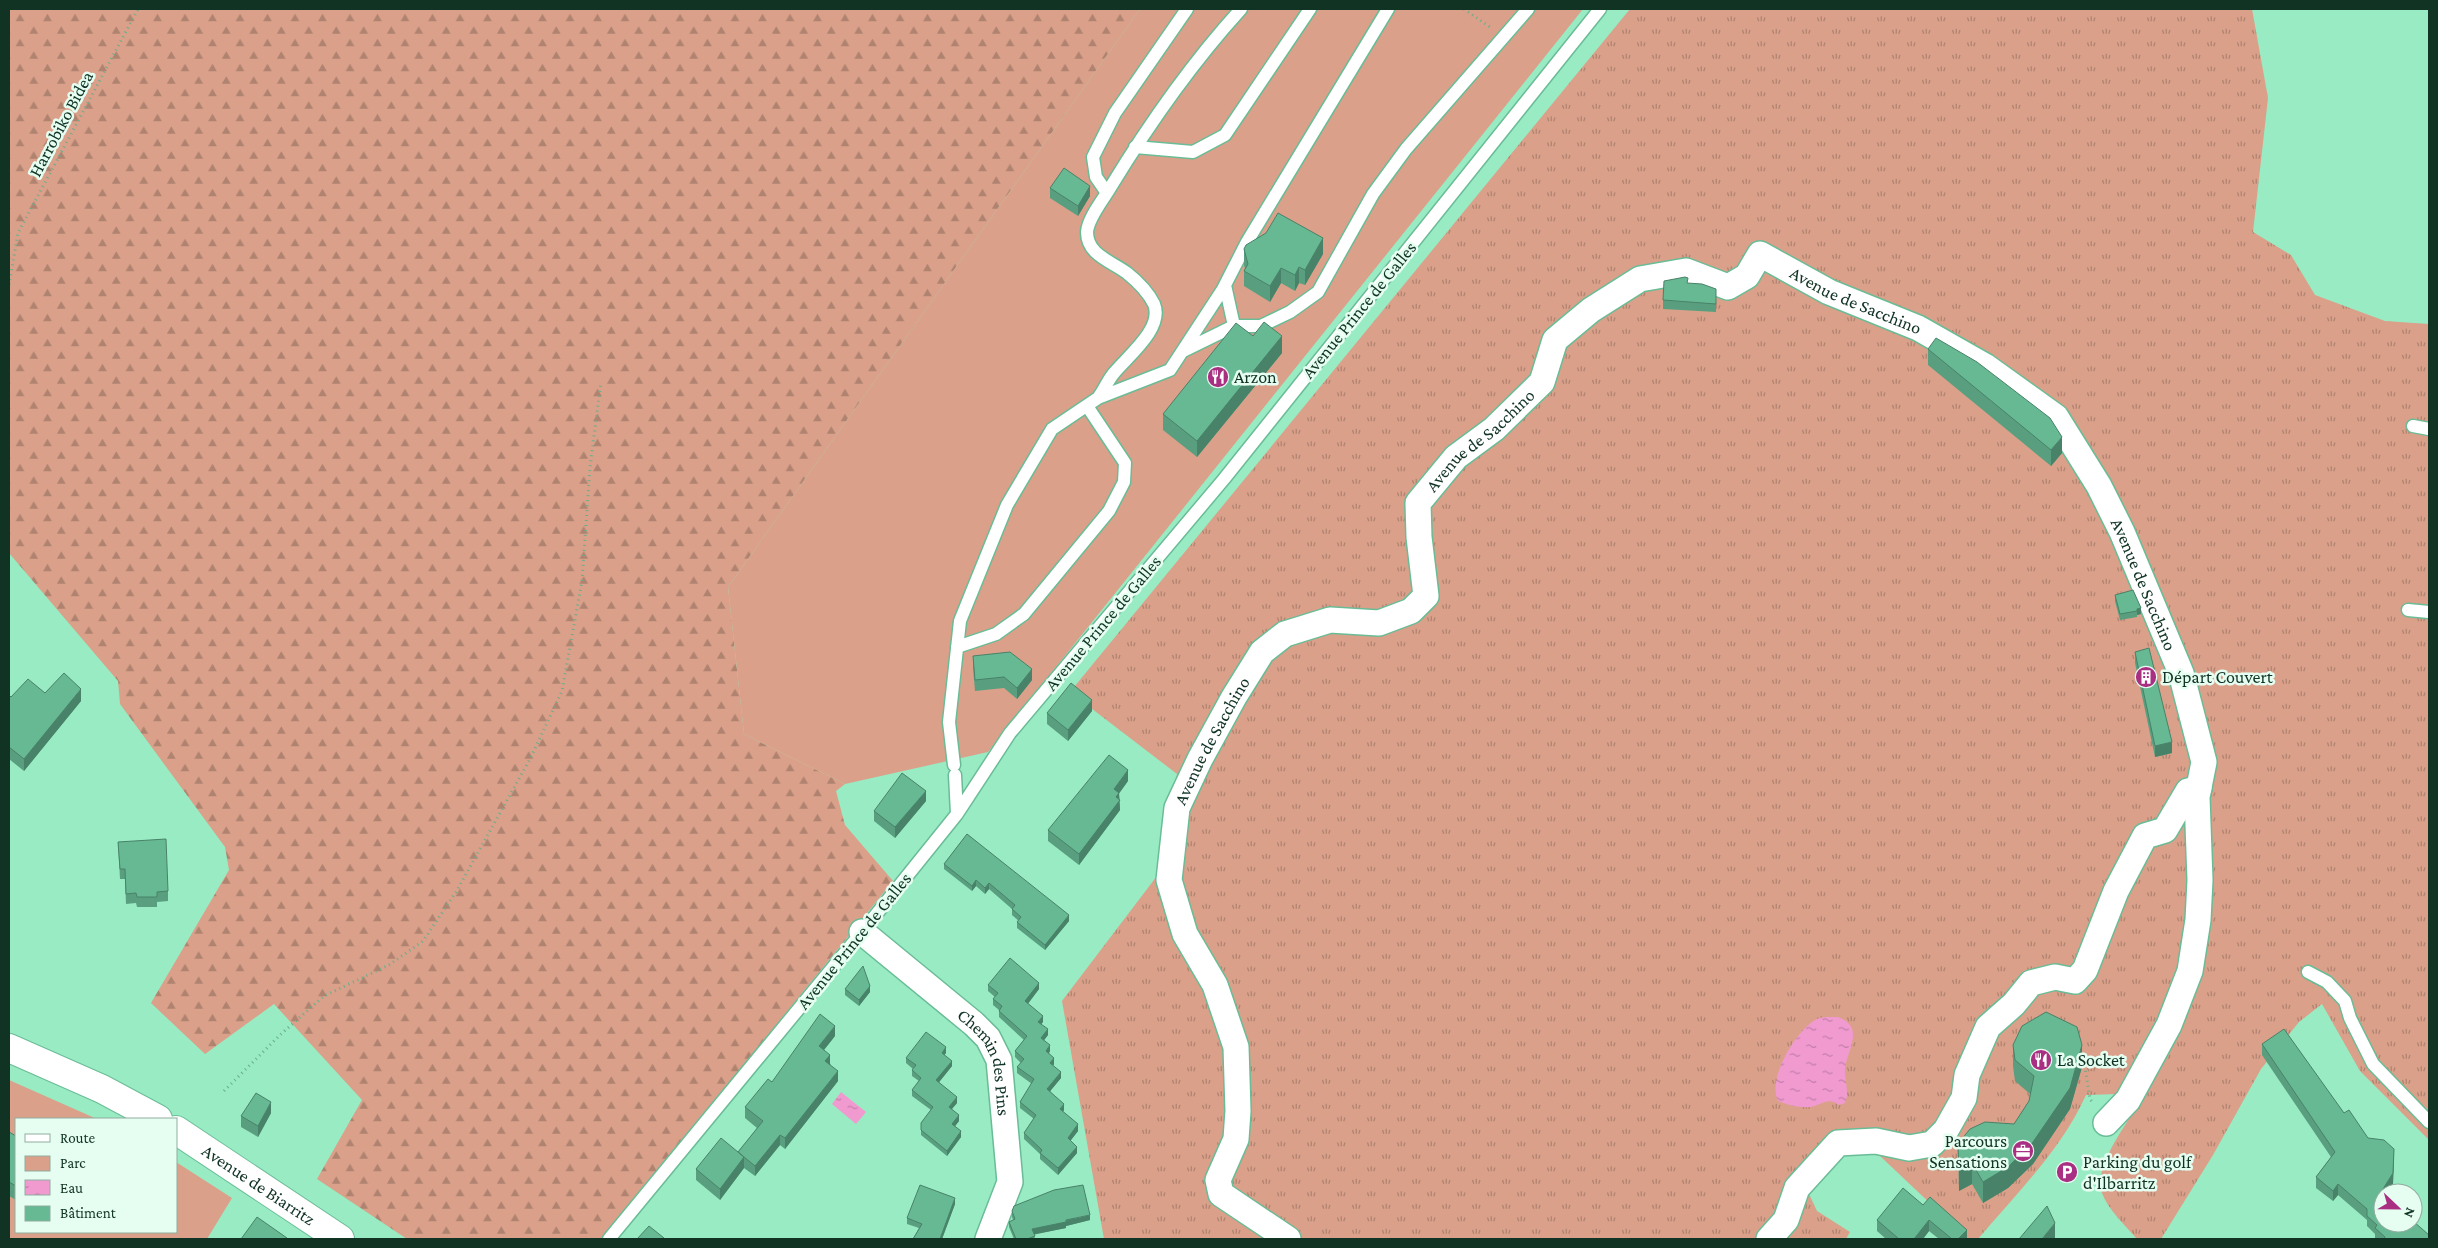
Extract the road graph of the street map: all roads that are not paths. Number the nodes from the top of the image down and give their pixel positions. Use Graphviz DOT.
graph roads {
  1 [pos="1187,9"];
  2 [pos="1242,9"];
  3 [pos="1310,9"];
  4 [pos="1388,9"];
  5 [pos="1528,9"];
  6 [pos="1600,9"];
  7 [pos="1135,147"];
  8 [pos="1107,193"];
  9 [pos="1225,284"];
  10 [pos="1234,326"];
  11 [pos="1182,351"];
  12 [pos="1098,398"];
  13 [pos="1087,406"];
  14 [pos="2413,426"];
  15 [pos="2429,429"];
  16 [pos="2408,610"];
  17 [pos="2429,612"];
  18 [pos="957,647"];
  19 [pos="2198,788"];
  20 [pos="957,814"];
  21 [pos="862,932"];
  22 [pos="2308,972"];
  23 [pos="9,1048"];
  24 [pos="156,1118"];
  25 [pos="2429,1122"];
  26 [pos="2106,1123"];
  27 [pos="178,1131"];
  28 [pos="340,1239"];
  29 [pos="609,1239"];
  30 [pos="988,1239"];
  31 [pos="1288,1239"];
  32 [pos="1769,1239"];
  1 -- 8 [label="lane"];
  2 -- 7 [label="lane"];
  3 -- 7 [label="lane"];
  4 -- 9 [label="lane"];
  5 -- 10 [label="lane"];
  6 -- 20 [label="lane, Avenue Prince de Galles"];
  7 -- 8 [label="lane"];
  8 -- 12 [label="lane"];
  9 -- 10 [label="lane"];
  9 -- 11 [label="lane"];
  10 -- 11 [label="lane"];
  11 -- 12 [label="lane"];
  12 -- 13 [label="lane"];
  13 -- 18 [label="lane"];
  13 -- 18 [label="lane"];
  14 -- 15 [label="lane"];
  16 -- 17 [label="lane"];
  18 -- 20 [label="lane"];
  19 -- 26 [label="street, Avenue de Sacchino"];
  19 -- 31 [label="street, Avenue de Sacchino"];
  19 -- 32 [label="street"];
  20 -- 21 [label="lane, Avenue Prince de Galles"];
  21 -- 29 [label="lane, Avenue Prince de Galles"];
  21 -- 30 [label="street, Chemin des Pins"];
  22 -- 25 [label="lane"];
  23 -- 24 [label="main road"];
  27 -- 28 [label="main road, Avenue de Biarritz"];
}
